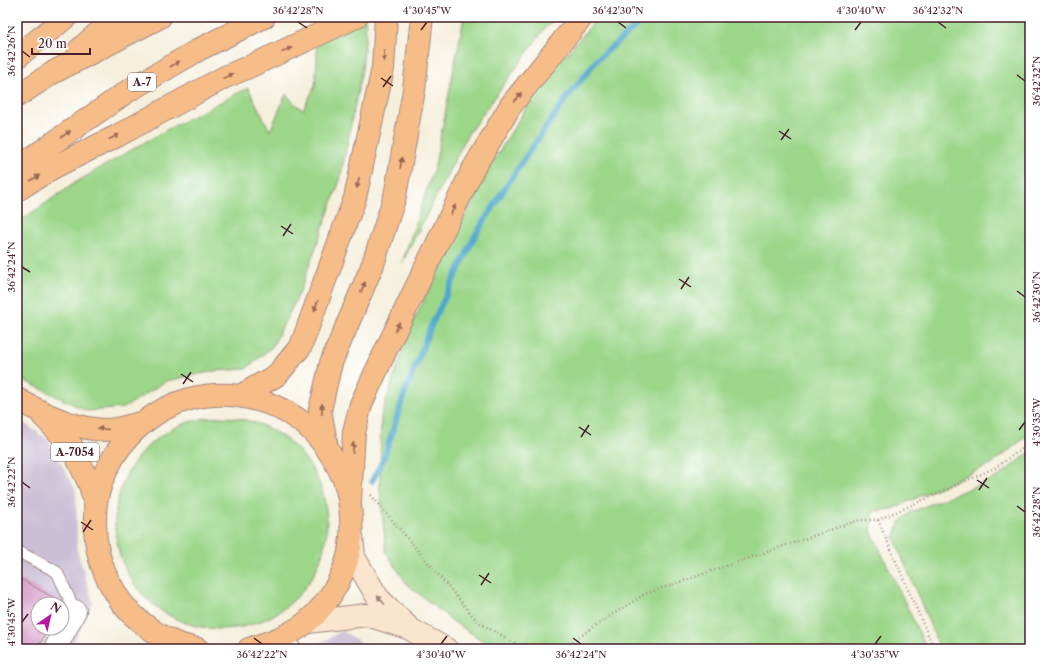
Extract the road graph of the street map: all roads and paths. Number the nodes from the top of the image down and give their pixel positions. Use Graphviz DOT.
graph roads {
  1 [pos="66,17"];
  2 [pos="120,17"];
  3 [pos="160,17"];
  4 [pos="356,17"];
  5 [pos="386,17"];
  6 [pos="422,17"];
  7 [pos="582,17"];
  8 [pos="261,19"];
  9 [pos="17,57"];
  10 [pos="54,72"];
  11 [pos="17,96"];
  12 [pos="25,162"];
  13 [pos="17,190"];
  14 [pos="240,396"];
  15 [pos="17,399"];
  16 [pos="38,411"];
  17 [pos="141,423"];
  18 [pos="1030,442"];
  19 [pos="327,448"];
  20 [pos="352,473"];
  21 [pos="350,501"];
  22 [pos="95,504"];
  23 [pos="878,520"];
  24 [pos="352,537"];
  25 [pos="17,551"];
  26 [pos="75,611"];
  27 [pos="307,622"];
  28 [pos="408,628"];
  29 [pos="290,643"];
  30 [pos="178,646"];
  31 [pos="55,649"];
  32 [pos="198,649"];
  33 [pos="249,649"];
  34 [pos="446,649"];
  35 [pos="525,649"];
  36 [pos="563,649"];
  37 [pos="934,649"];
  1 -- 9 [label="main road"];
  2 -- 10 [label="main road"];
  3 -- 10 [label="main road"];
  13 -- 4 [label="main road, one-way"];
  5 -- 14 [label="main road, one-way"];
  19 -- 6 [label="main road, one-way"];
  20 -- 7 [label="main road, one-way"];
  12 -- 8 [label="main road, A-7, one-way"];
  10 -- 11 [label="main road"];
  14 -- 17 [label="main road"];
  14 -- 19 [label="main road"];
  15 -- 16 [label="main road, A-7054"];
  17 -- 16 [label="main road, A-7054, one-way"];
  16 -- 22 [label="main road, A-7054"];
  17 -- 22 [label="main road"];
  18 -- 23 [label="path"];
  19 -- 21 [label="main road"];
  20 -- 21 [label="main road"];
  20 -- 35 [label="path"];
  21 -- 24 [label="main road"];
  22 -- 30 [label="main road"];
  23 -- 36 [label="path"];
  23 -- 37 [label="path"];
  24 -- 27 [label="main road"];
  28 -- 24 [label="main road, one-way"];
  25 -- 26 [label="lane"];
  26 -- 31 [label="street"];
  27 -- 28 [label="main road"];
  27 -- 29 [label="main road"];
  28 -- 34 [label="main road"];
  29 -- 33 [label="main road"];
  30 -- 32 [label="main road"];
}
